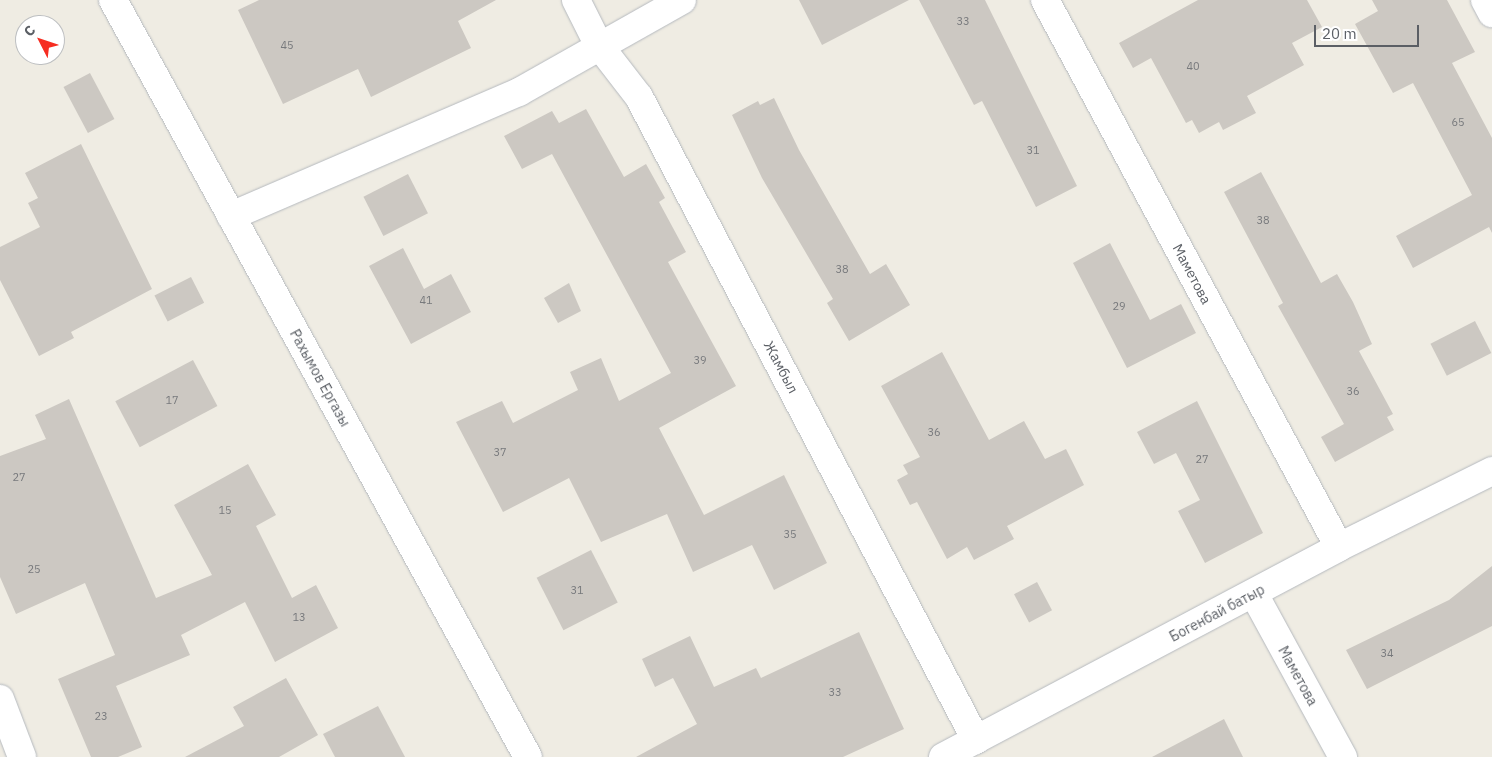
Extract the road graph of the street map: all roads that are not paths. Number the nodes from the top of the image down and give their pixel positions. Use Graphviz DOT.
graph roads {
  1 [pos="113,0"];
  2 [pos="576,0"];
  3 [pos="682,0"];
  4 [pos="1044,0"];
  5 [pos="1485,0"];
  6 [pos="1492,13"];
  7 [pos="598,44"];
  8 [pos="231,216"];
  9 [pos="1492,471"];
  10 [pos="1339,547"];
  11 [pos="1254,594"];
  12 [pos="0,699"];
  13 [pos="976,740"];
  14 [pos="22,757"];
  15 [pos="528,757"];
  16 [pos="943,757"];
  17 [pos="1343,757"];
  1 -- 8 [label="street, Рахымов Ергазы"];
  2 -- 7 [label="street, Жамбыл"];
  3 -- 7 [label="street"];
  4 -- 10 [label="street, Маметова"];
  5 -- 6 [label="street"];
  7 -- 8 [label="street"];
  7 -- 13 [label="street, Жамбыл"];
  8 -- 15 [label="street, Рахымов Ергазы"];
  9 -- 10 [label="street, Богенбай батыр"];
  10 -- 11 [label="street, Богенбай батыр"];
  11 -- 13 [label="street, Богенбай батыр"];
  11 -- 17 [label="street, Маметова"];
  12 -- 14 [label="street"];
  13 -- 16 [label="street, Богенбай батыр"];
}
